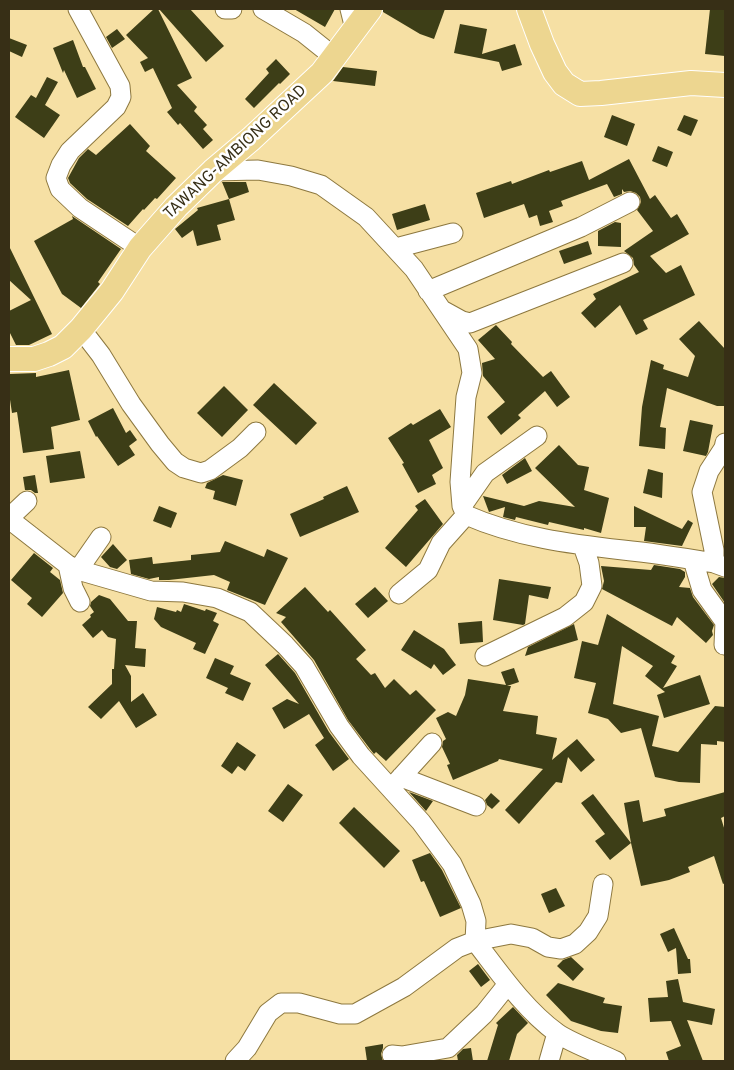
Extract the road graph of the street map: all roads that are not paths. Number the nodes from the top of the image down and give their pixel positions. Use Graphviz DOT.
graph roads {
  1 [pos="78,9"];
  2 [pos="225,9"];
  3 [pos="232,9"];
  4 [pos="263,9"];
  5 [pos="370,9"];
  6 [pos="528,9"];
  7 [pos="353,19"];
  8 [pos="334,57"];
  9 [pos="725,85"];
  10 [pos="213,171"];
  11 [pos="630,202"];
  12 [pos="453,233"];
  13 [pos="140,248"];
  14 [pos="396,248"];
  15 [pos="622,263"];
  16 [pos="428,291"];
  17 [pos="441,310"];
  18 [pos="81,329"];
  19 [pos="9,358"];
  20 [pos="256,432"];
  21 [pos="537,436"];
  22 [pos="725,443"];
  23 [pos="27,501"];
  24 [pos="464,511"];
  25 [pos="9,519"];
  26 [pos="101,537"];
  27 [pos="583,546"];
  28 [pos="693,560"];
  29 [pos="720,565"];
  30 [pos="73,568"];
  31 [pos="399,594"];
  32 [pos="80,602"];
  33 [pos="724,646"];
  34 [pos="485,656"];
  35 [pos="432,743"];
  36 [pos="396,783"];
  37 [pos="476,806"];
  38 [pos="603,884"];
  39 [pos="475,941"];
  40 [pos="508,984"];
  41 [pos="557,1033"];
  42 [pos="392,1055"];
  43 [pos="235,1061"];
  44 [pos="549,1061"];
  45 [pos="616,1061"];
  1 -- 13 [label="street"];
  2 -- 3 [label="street"];
  4 -- 8 [label="street"];
  5 -- 7 [label="main road, TAWANG-AMBIONG ROAD"];
  6 -- 9 [label="main road"];
  7 -- 8 [label="main road, TAWANG-AMBIONG ROAD"];
  8 -- 10 [label="main road, TAWANG-AMBIONG ROAD"];
  10 -- 13 [label="main road, TAWANG-AMBIONG ROAD"];
  10 -- 14 [label="street"];
  11 -- 16 [label="street"];
  12 -- 14 [label="street"];
  13 -- 18 [label="main road, TAWANG-AMBIONG ROAD"];
  14 -- 16 [label="street"];
  15 -- 17 [label="street"];
  16 -- 17 [label="street"];
  17 -- 24 [label="street"];
  18 -- 19 [label="main road, TAWANG-AMBIONG ROAD"];
  18 -- 20 [label="street"];
  21 -- 24 [label="street"];
  22 -- 29 [label="street"];
  23 -- 25 [label="street"];
  24 -- 27 [label="street"];
  24 -- 31 [label="street"];
  25 -- 30 [label="street"];
  26 -- 30 [label="street"];
  27 -- 28 [label="street"];
  27 -- 34 [label="street"];
  28 -- 29 [label="street"];
  28 -- 33 [label="street"];
  30 -- 32 [label="street"];
  30 -- 36 [label="street"];
  35 -- 36 [label="street"];
  36 -- 37 [label="street"];
  36 -- 39 [label="street"];
  38 -- 39 [label="street"];
  39 -- 40 [label="street"];
  39 -- 43 [label="street"];
  40 -- 41 [label="street"];
  40 -- 42 [label="street"];
  41 -- 44 [label="street"];
  41 -- 45 [label="street"];
}
